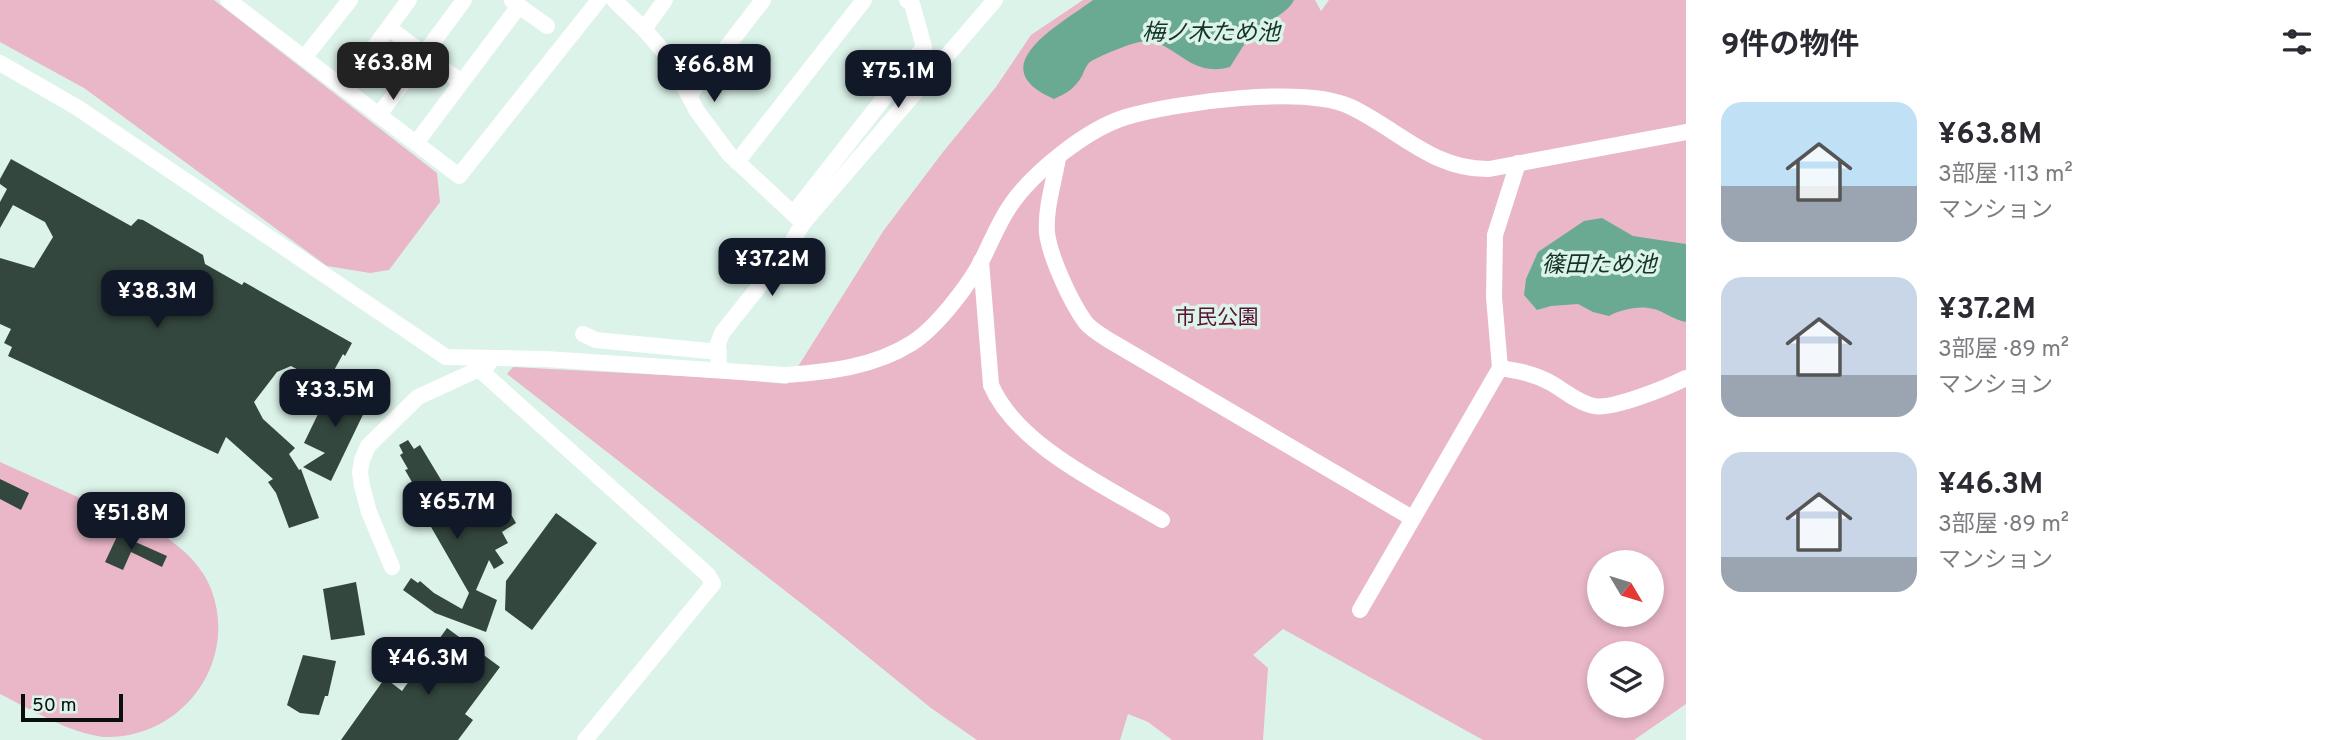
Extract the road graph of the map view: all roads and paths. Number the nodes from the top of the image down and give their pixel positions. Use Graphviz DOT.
graph roads {
  1 [pos="228,0"];
  2 [pos="350,0"];
  3 [pos="410,0"];
  4 [pos="464,0"];
  5 [pos="599,0"];
  6 [pos="614,0"];
  7 [pos="665,0"];
  8 [pos="763,0"];
  9 [pos="864,0"];
  10 [pos="907,0"];
  11 [pos="995,0"];
  12 [pos="515,3"];
  13 [pos="547,26"];
  14 [pos="389,28"];
  15 [pos="644,29"];
  16 [pos="424,55"];
  17 [pos="304,58"];
  18 [pos="0,63"];
  19 [pos="461,82"];
  20 [pos="344,88"];
  21 [pos="689,96"];
  22 [pos="379,115"];
  23 [pos="1686,132"];
  24 [pos="415,143"];
  25 [pos="1058,158"];
  26 [pos="737,162"];
  27 [pos="1518,163"];
  28 [pos="798,219"];
  29 [pos="981,261"];
  30 [pos="583,334"];
  31 [pos="719,352"];
  32 [pos="502,357"];
  33 [pos="1500,368"];
  34 [pos="480,370"];
  35 [pos="719,370"];
  36 [pos="1686,378"];
  37 [pos="1412,518"];
  38 [pos="1161,520"];
  39 [pos="393,567"];
  40 [pos="1360,610"];
  41 [pos="585,740"];
  1 -- 17 [label="street"];
  2 -- 17 [label="street"];
  3 -- 14 [label="street"];
  4 -- 16 [label="street"];
  5 -- 24 [label="street"];
  6 -- 15 [label="street"];
  7 -- 15 [label="street"];
  8 -- 21 [label="street"];
  9 -- 26 [label="street"];
  10 -- 28 [label="street"];
  11 -- 28 [label="street"];
  12 -- 13 [label="street"];
  12 -- 19 [label="street"];
  14 -- 16 [label="street"];
  14 -- 20 [label="street"];
  15 -- 21 [label="street"];
  16 -- 19 [label="street"];
  16 -- 22 [label="street"];
  17 -- 20 [label="street"];
  18 -- 32 [label="street"];
  19 -- 24 [label="street"];
  20 -- 22 [label="street"];
  21 -- 26 [label="street"];
  22 -- 24 [label="street"];
  23 -- 27 [label="street"];
  25 -- 27 [label="street"];
  25 -- 29 [label="street"];
  25 -- 37 [label="street"];
  26 -- 28 [label="street"];
  27 -- 33 [label="street"];
  28 -- 31 [label="street"];
  29 -- 35 [label="street"];
  29 -- 38 [label="street"];
  30 -- 31 [label="street"];
  31 -- 35 [label="street"];
  32 -- 34 [label="street"];
  32 -- 35 [label="street"];
  33 -- 36 [label="street"];
  33 -- 37 [label="street"];
  34 -- 39 [label="street"];
  34 -- 41 [label="street"];
  37 -- 40 [label="street"];
}
